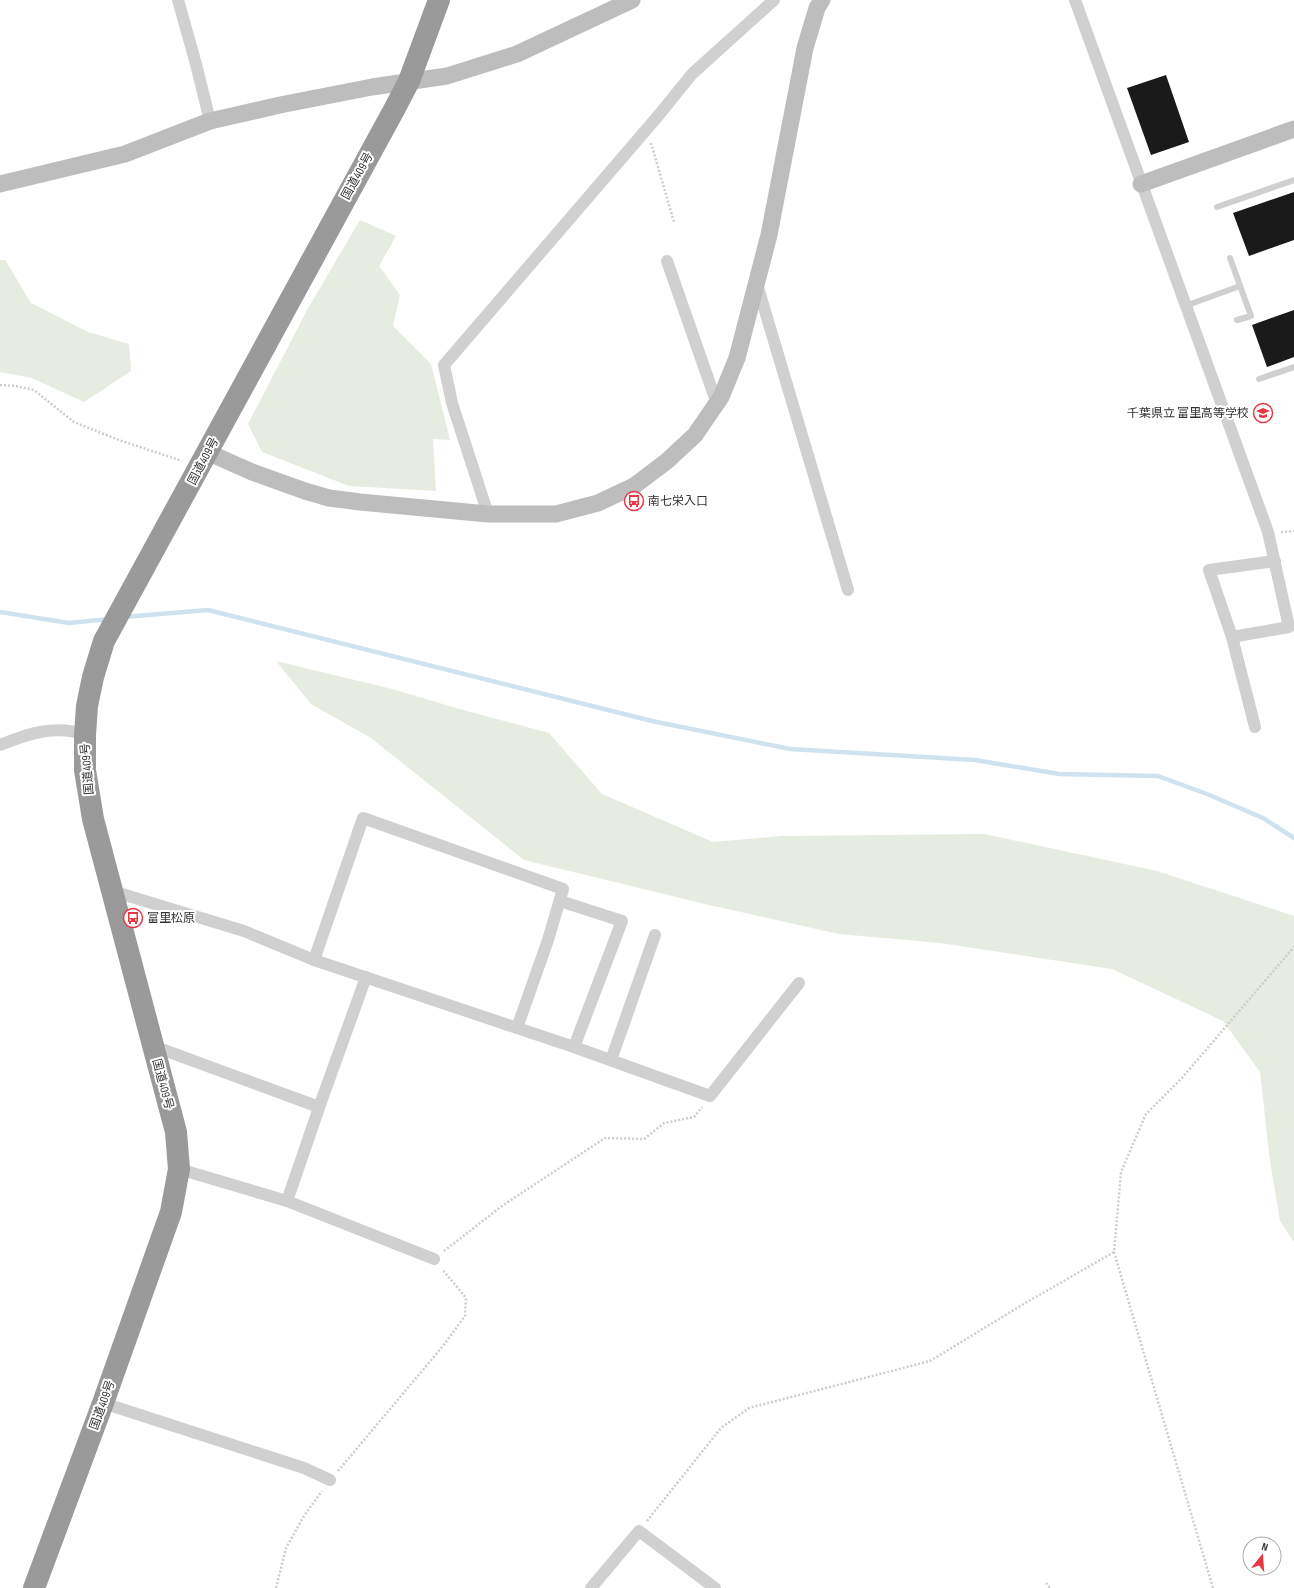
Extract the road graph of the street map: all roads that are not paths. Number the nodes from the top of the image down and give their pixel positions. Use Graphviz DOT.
graph roads {
  1 [pos="178,0"];
  2 [pos="440,0"];
  3 [pos="632,0"];
  4 [pos="774,0"];
  5 [pos="822,0"];
  6 [pos="1075,0"];
  7 [pos="409,81"];
  8 [pos="210,121"];
  9 [pos="1294,129"];
  10 [pos="1294,180"];
  11 [pos="0,184"];
  12 [pos="1141,184"];
  13 [pos="1217,207"];
  14 [pos="1230,258"];
  15 [pos="667,261"];
  16 [pos="756,283"];
  17 [pos="1240,286"];
  18 [pos="1185,306"];
  19 [pos="1237,320"];
  20 [pos="1294,367"];
  21 [pos="1259,379"];
  22 [pos="717,404"];
  23 [pos="204,459"];
  24 [pos="488,514"];
  25 [pos="1275,561"];
  26 [pos="848,590"];
  27 [pos="1232,637"];
  28 [pos="1255,727"];
  29 [pos="85,735"];
  30 [pos="0,745"];
  31 [pos="112,891"];
  32 [pos="560,901"];
  33 [pos="656,935"];
  34 [pos="314,960"];
  35 [pos="366,977"];
  36 [pos="799,983"];
  37 [pos="517,1028"];
  38 [pos="153,1046"];
  39 [pos="574,1048"];
  40 [pos="611,1060"];
  41 [pos="319,1107"];
  42 [pos="179,1170"];
  43 [pos="286,1201"];
  44 [pos="434,1259"];
  45 [pos="103,1403"];
  46 [pos="330,1480"];
  47 [pos="34,1588"];
  48 [pos="592,1588"];
  49 [pos="715,1588"];
  1 -- 8 [label="street"];
  2 -- 7 [label="highway, 国道409号"];
  3 -- 7 [label="street"];
  4 -- 24 [label="street"];
  5 -- 16 [label="street"];
  6 -- 12 [label="street"];
  7 -- 8 [label="street"];
  7 -- 23 [label="highway, 国道409号"];
  8 -- 11 [label="street"];
  9 -- 12 [label="street"];
  10 -- 13 [label="lane"];
  12 -- 18 [label="street"];
  14 -- 17 [label="lane"];
  15 -- 22 [label="street"];
  16 -- 22 [label="street"];
  16 -- 26 [label="street"];
  17 -- 18 [label="lane"];
  17 -- 19 [label="lane"];
  18 -- 25 [label="street"];
  20 -- 21 [label="lane"];
  22 -- 24 [label="street"];
  23 -- 24 [label="street"];
  23 -- 29 [label="highway, 国道409号"];
  25 -- 27 [label="street"];
  25 -- 27 [label="street"];
  27 -- 28 [label="street"];
  29 -- 30 [label="street"];
  29 -- 31 [label="highway, 国道409号"];
  31 -- 34 [label="street"];
  31 -- 38 [label="highway, 国道409号"];
  32 -- 34 [label="street"];
  32 -- 37 [label="street"];
  32 -- 39 [label="street"];
  33 -- 40 [label="street"];
  34 -- 35 [label="street"];
  35 -- 37 [label="street"];
  35 -- 41 [label="street"];
  36 -- 40 [label="street"];
  37 -- 39 [label="street"];
  38 -- 41 [label="street"];
  38 -- 42 [label="highway, 国道409号"];
  39 -- 40 [label="street"];
  41 -- 43 [label="street"];
  42 -- 43 [label="street"];
  42 -- 45 [label="highway, 国道409号"];
  43 -- 44 [label="street"];
  45 -- 46 [label="street"];
  45 -- 47 [label="highway, 国道409号"];
  48 -- 49 [label="street"];
}
